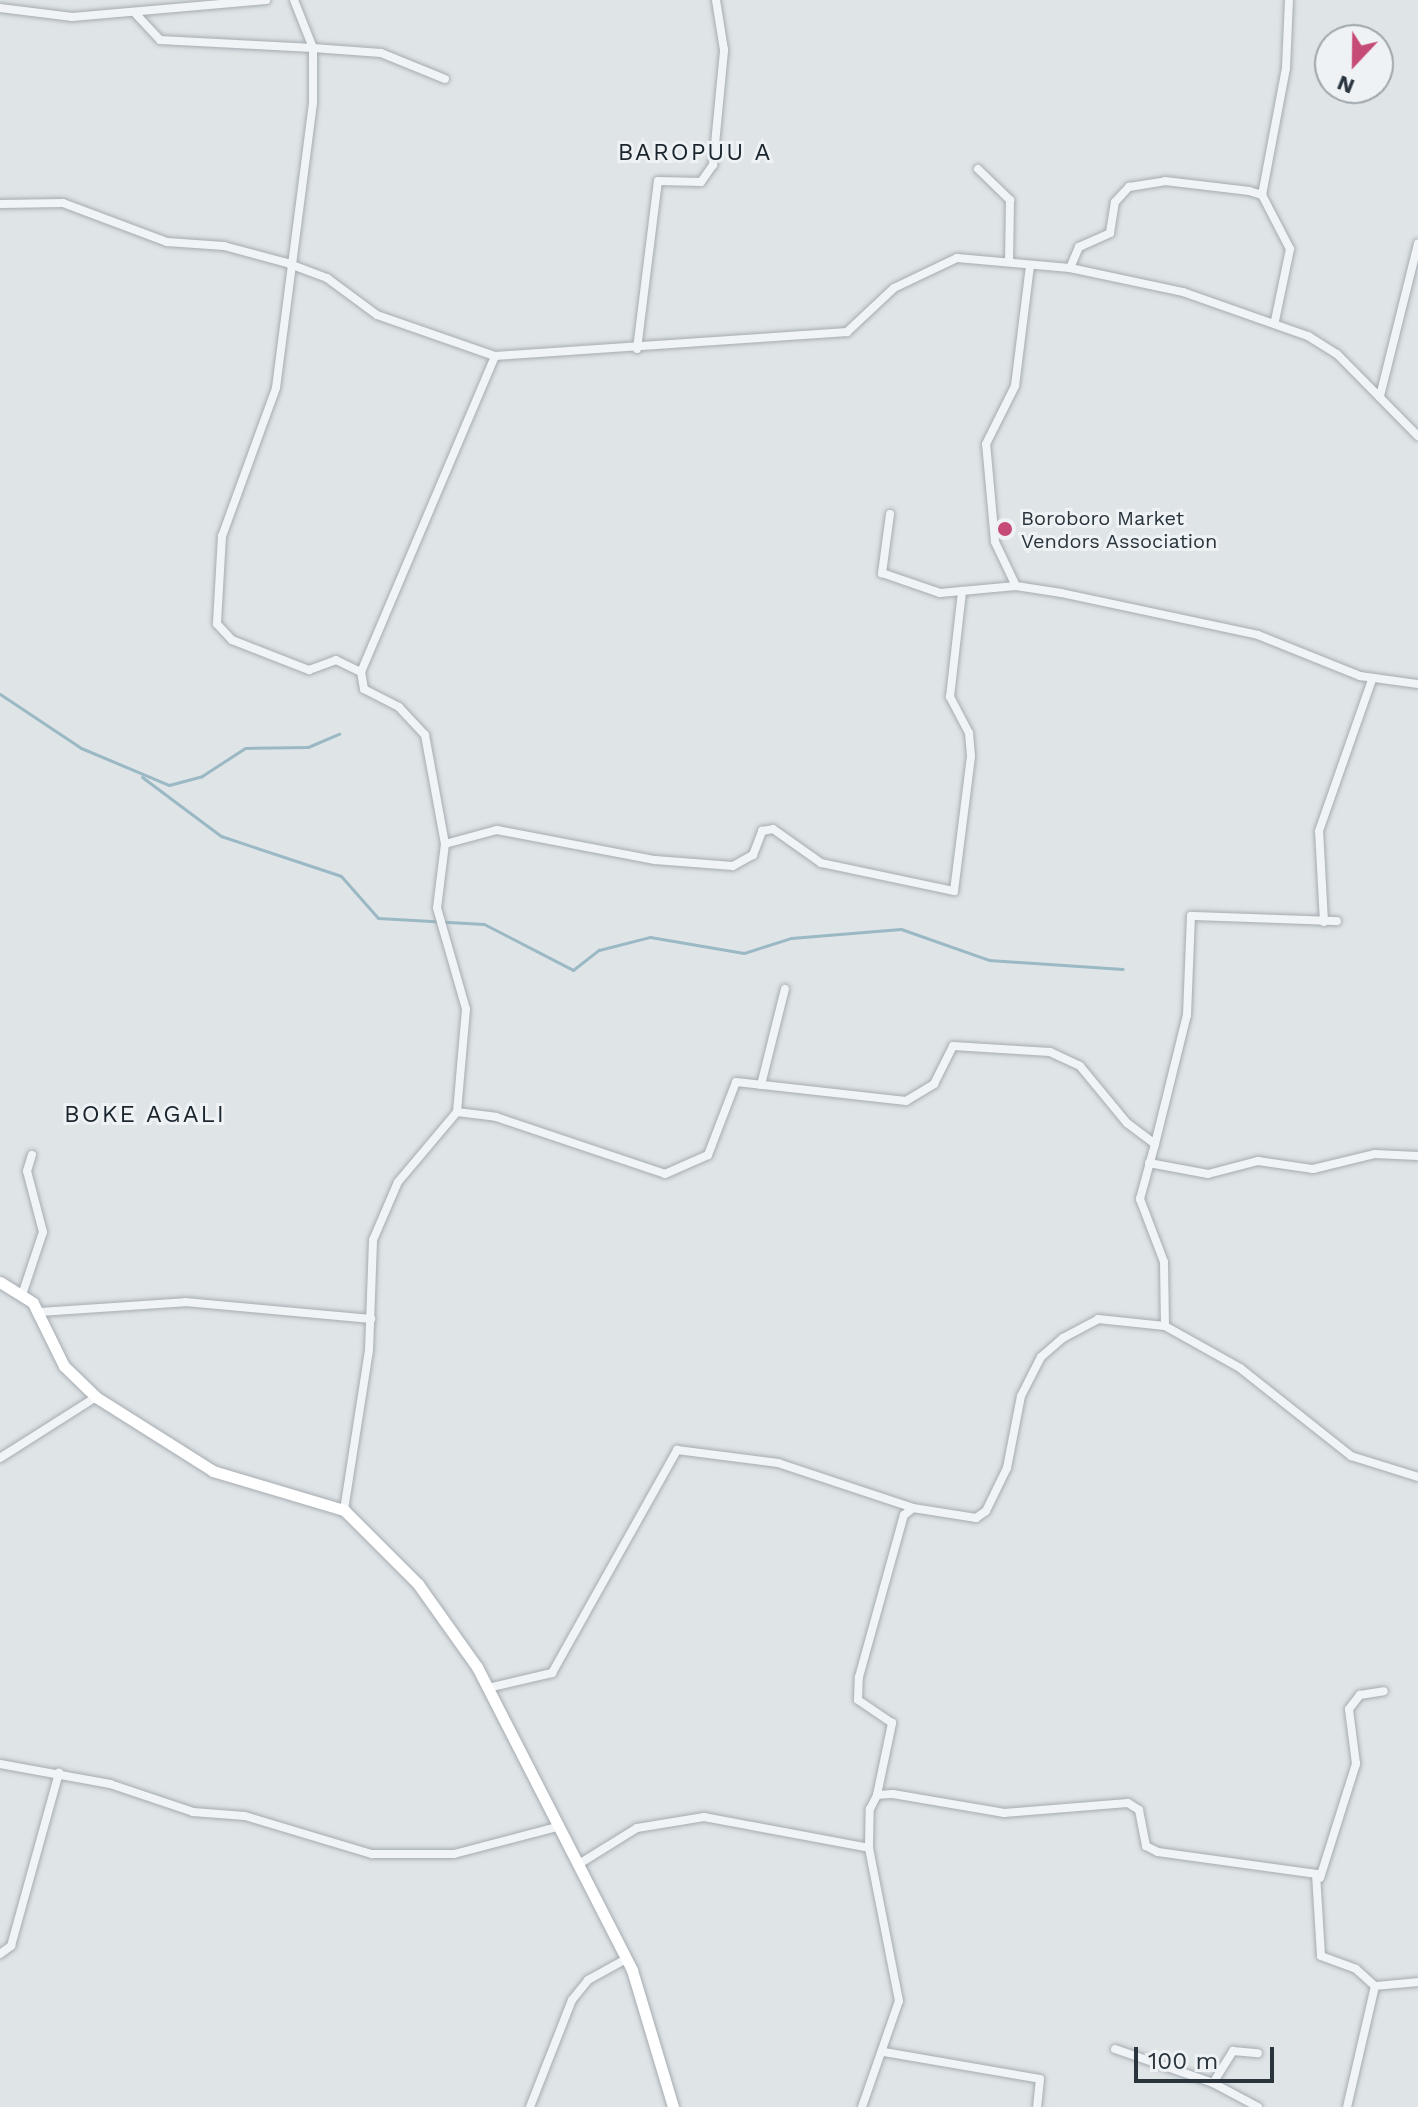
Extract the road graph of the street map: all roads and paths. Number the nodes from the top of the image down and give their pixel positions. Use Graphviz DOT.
graph roads {
  1 [pos="266,0"];
  2 [pos="294,0"];
  3 [pos="716,0"];
  4 [pos="1289,0"];
  5 [pos="0,8"];
  6 [pos="134,12"];
  7 [pos="313,48"];
  8 [pos="445,79"];
  9 [pos="978,169"];
  10 [pos="1262,195"];
  11 [pos="0,204"];
  12 [pos="1418,244"];
  13 [pos="1009,261"];
  14 [pos="287,263"];
  15 [pos="1030,265"];
  16 [pos="1070,268"];
  17 [pos="1275,321"];
  18 [pos="637,349"];
  19 [pos="495,356"];
  20 [pos="1380,396"];
  21 [pos="1418,436"];
  22 [pos="890,514"];
  23 [pos="1016,586"];
  24 [pos="962,591"];
  25 [pos="361,672"];
  26 [pos="1372,680"];
  27 [pos="1418,684"];
  28 [pos="445,844"];
  29 [pos="1337,921"];
  30 [pos="1324,922"];
  31 [pos="785,989"];
  32 [pos="761,1085"];
  33 [pos="457,1112"];
  34 [pos="1155,1144"];
  35 [pos="32,1155"];
  36 [pos="1418,1156"];
  37 [pos="1149,1163"];
  38 [pos="0,1282"];
  39 [pos="23,1292"];
  40 [pos="40,1312"];
  41 [pos="371,1319"];
  42 [pos="1165,1326"];
  43 [pos="96,1397"];
  44 [pos="0,1458"];
  45 [pos="1418,1477"];
  46 [pos="913,1508"];
  47 [pos="344,1510"];
  48 [pos="488,1688"];
  49 [pos="1384,1691"];
  50 [pos="0,1764"];
  51 [pos="59,1773"];
  52 [pos="877,1795"];
  53 [pos="557,1827"];
  54 [pos="869,1848"];
  55 [pos="579,1864"];
  56 [pos="1320,1878"];
  57 [pos="0,1954"];
  58 [pos="626,1959"];
  59 [pos="1418,1982"];
  60 [pos="1375,1986"];
  61 [pos="1115,2049"];
  62 [pos="884,2052"];
  63 [pos="1258,2053"];
  64 [pos="1213,2083"];
  65 [pos="1239,2103"];
  66 [pos="530,2107"];
  67 [pos="673,2107"];
  68 [pos="862,2107"];
  69 [pos="1037,2107"];
  70 [pos="1258,2107"];
  71 [pos="1347,2107"];
  1 -- 6 [label="street"];
  2 -- 7 [label="street"];
  3 -- 18 [label="street"];
  4 -- 10 [label="street"];
  5 -- 6 [label="street"];
  6 -- 7 [label="street"];
  7 -- 8 [label="street"];
  7 -- 14 [label="street"];
  9 -- 13 [label="street"];
  10 -- 16 [label="street"];
  10 -- 17 [label="street"];
  11 -- 14 [label="street"];
  12 -- 20 [label="street"];
  13 -- 15 [label="street"];
  13 -- 18 [label="street"];
  14 -- 19 [label="street"];
  14 -- 25 [label="street"];
  15 -- 16 [label="street"];
  15 -- 23 [label="street"];
  16 -- 17 [label="street"];
  17 -- 20 [label="street"];
  18 -- 19 [label="street"];
  19 -- 25 [label="street"];
  20 -- 21 [label="street"];
  22 -- 24 [label="street"];
  23 -- 24 [label="street"];
  23 -- 26 [label="street"];
  24 -- 28 [label="street"];
  25 -- 28 [label="street"];
  26 -- 27 [label="street"];
  26 -- 30 [label="street"];
  28 -- 33 [label="street"];
  29 -- 30 [label="street"];
  30 -- 34 [label="street"];
  31 -- 32 [label="street"];
  32 -- 33 [label="street"];
  32 -- 34 [label="street"];
  33 -- 41 [label="street"];
  34 -- 37 [label="street"];
  35 -- 39 [label="street"];
  36 -- 37 [label="street"];
  37 -- 42 [label="street"];
  38 -- 39 [label="street"];
  39 -- 40 [label="street"];
  40 -- 41 [label="street"];
  40 -- 43 [label="street"];
  41 -- 47 [label="street"];
  42 -- 45 [label="street"];
  42 -- 46 [label="street"];
  43 -- 44 [label="street"];
  43 -- 47 [label="street"];
  46 -- 48 [label="street"];
  46 -- 52 [label="street"];
  47 -- 48 [label="street"];
  48 -- 53 [label="street"];
  49 -- 56 [label="street"];
  50 -- 51 [label="street"];
  51 -- 53 [label="street"];
  51 -- 57 [label="street"];
  52 -- 54 [label="street"];
  52 -- 56 [label="street"];
  53 -- 55 [label="street"];
  54 -- 55 [label="street"];
  54 -- 62 [label="street"];
  55 -- 58 [label="street"];
  56 -- 60 [label="street"];
  58 -- 66 [label="street"];
  58 -- 67 [label="street"];
  59 -- 60 [label="street"];
  60 -- 71 [label="street"];
  61 -- 64 [label="street"];
  62 -- 68 [label="street"];
  62 -- 69 [label="street"];
  63 -- 64 [label="street"];
  64 -- 65 [label="street"];
  65 -- 70 [label="street"];
}
